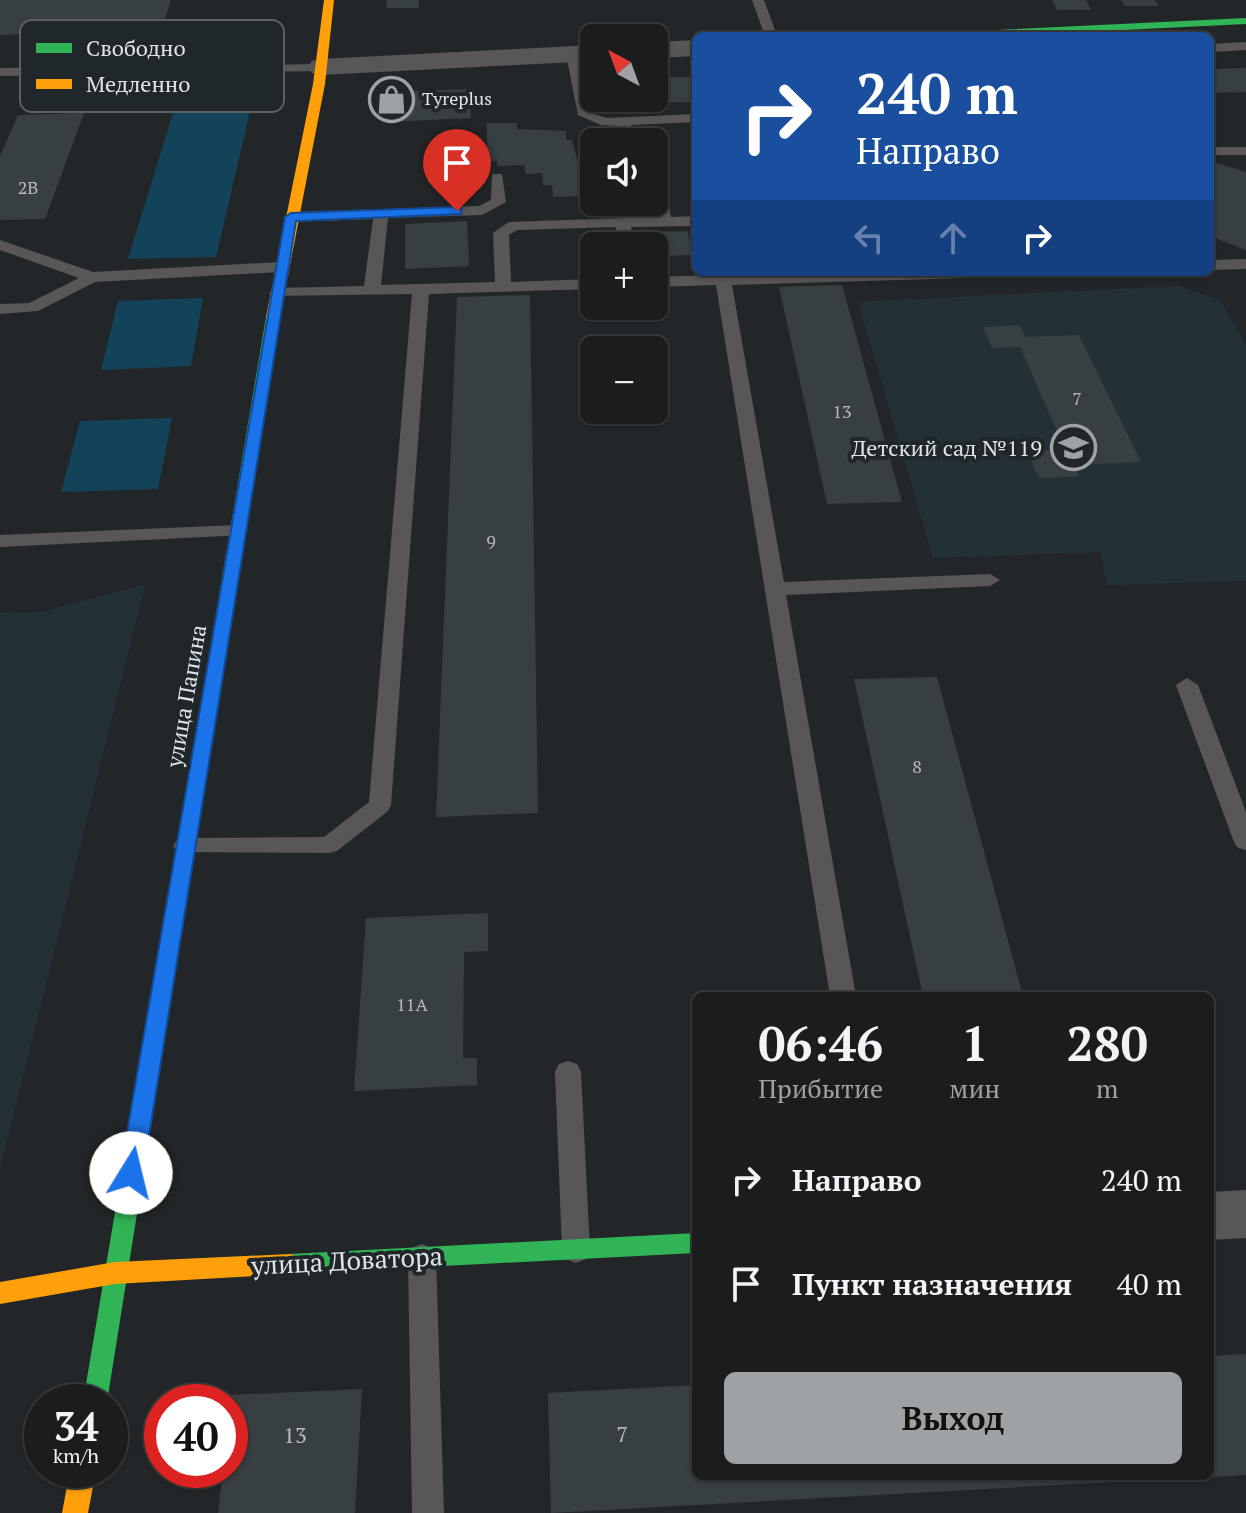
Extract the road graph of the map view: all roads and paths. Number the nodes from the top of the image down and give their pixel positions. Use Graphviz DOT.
graph roads {
  1 [pos="329,0"];
  2 [pos="758,0"];
  3 [pos="1246,21"];
  4 [pos="770,32"];
  5 [pos="1017,32"];
  6 [pos="1246,46"];
  7 [pos="692,48"];
  8 [pos="1214,48"];
  9 [pos="668,49"];
  10 [pos="580,54"];
  11 [pos="321,67"];
  12 [pos="284,68"];
  13 [pos="4,72"];
  14 [pos="0,88"];
  15 [pos="585,112"];
  16 [pos="692,118"];
  17 [pos="623,121"];
  18 [pos="624,128"];
  19 [pos="1214,151"];
  20 [pos="1246,151"];
  21 [pos="497,177"];
  22 [pos="381,214"];
  23 [pos="663,216"];
  24 [pos="291,217"];
  25 [pos="664,221"];
  26 [pos="692,221"];
  27 [pos="623,222"];
  28 [pos="624,232"];
  29 [pos="0,245"];
  30 [pos="1246,264"];
  31 [pos="1214,265"];
  32 [pos="281,267"];
  33 [pos="724,276"];
  34 [pos="92,277"];
  35 [pos="668,281"];
  36 [pos="580,284"];
  37 [pos="503,286"];
  38 [pos="421,288"];
  39 [pos="372,290"];
  40 [pos="277,293"];
  41 [pos="0,309"];
  42 [pos="238,531"];
  43 [pos="0,541"];
  44 [pos="990,580"];
  45 [pos="776,589"];
  46 [pos="1187,685"];
  47 [pos="1246,842"];
  48 [pos="185,846"];
  49 [pos="842,992"];
  50 [pos="568,1072"];
  51 [pos="1246,1214"];
  52 [pos="1214,1216"];
  53 [pos="692,1243"];
  54 [pos="576,1250"];
  55 [pos="422,1257"];
  56 [pos="115,1273"];
  57 [pos="0,1293"];
  58 [pos="98,1384"];
  59 [pos="80,1488"];
  60 [pos="75,1513"];
  61 [pos="428,1513"];
  1 -- 11 [label="street, улица Папина"];
  2 -- 4 [label="lane"];
  3 -- 5 [label="street"];
  6 -- 8 [label="lane"];
  7 -- 9 [label="street"];
  10 -- 11 [label="street"];
  11 -- 12 [label="lane"];
  11 -- 24 [label="street, улица Папина"];
  13 -- 14 [label="lane"];
  15 -- 17 [label="lane"];
  16 -- 17 [label="lane"];
  17 -- 18 [label="lane"];
  19 -- 20 [label="lane"];
  21 -- 22 [label="lane"];
  22 -- 24 [label="lane"];
  22 -- 39 [label="lane"];
  23 -- 25 [label="lane"];
  24 -- 32 [label="street, улица Папина"];
  25 -- 26 [label="lane"];
  25 -- 27 [label="lane"];
  27 -- 28 [label="lane"];
  27 -- 37 [label="lane"];
  29 -- 34 [label="lane"];
  30 -- 31 [label="lane"];
  32 -- 34 [label="lane"];
  32 -- 40 [label="street, улица Папина"];
  33 -- 35 [label="lane"];
  33 -- 45 [label="lane"];
  34 -- 41 [label="lane"];
  36 -- 37 [label="lane"];
  37 -- 38 [label="lane"];
  38 -- 39 [label="lane"];
  38 -- 48 [label="lane"];
  39 -- 40 [label="lane"];
  40 -- 42 [label="street, улица Папина"];
  42 -- 43 [label="lane"];
  42 -- 48 [label="street, улица Папина"];
  44 -- 45 [label="lane"];
  45 -- 49 [label="lane"];
  46 -- 47 [label="lane"];
  48 -- 56 [label="street, улица Папина"];
  50 -- 54 [label="lane"];
  51 -- 52 [label="street"];
  53 -- 54 [label="street, улица Доватора"];
  54 -- 55 [label="street, улица Доватора"];
  55 -- 56 [label="street, улица Доватора"];
  55 -- 61 [label="lane"];
  56 -- 57 [label="street, улица Доватора"];
  56 -- 58 [label="street, улица Папина"];
  59 -- 60 [label="street"];
}
